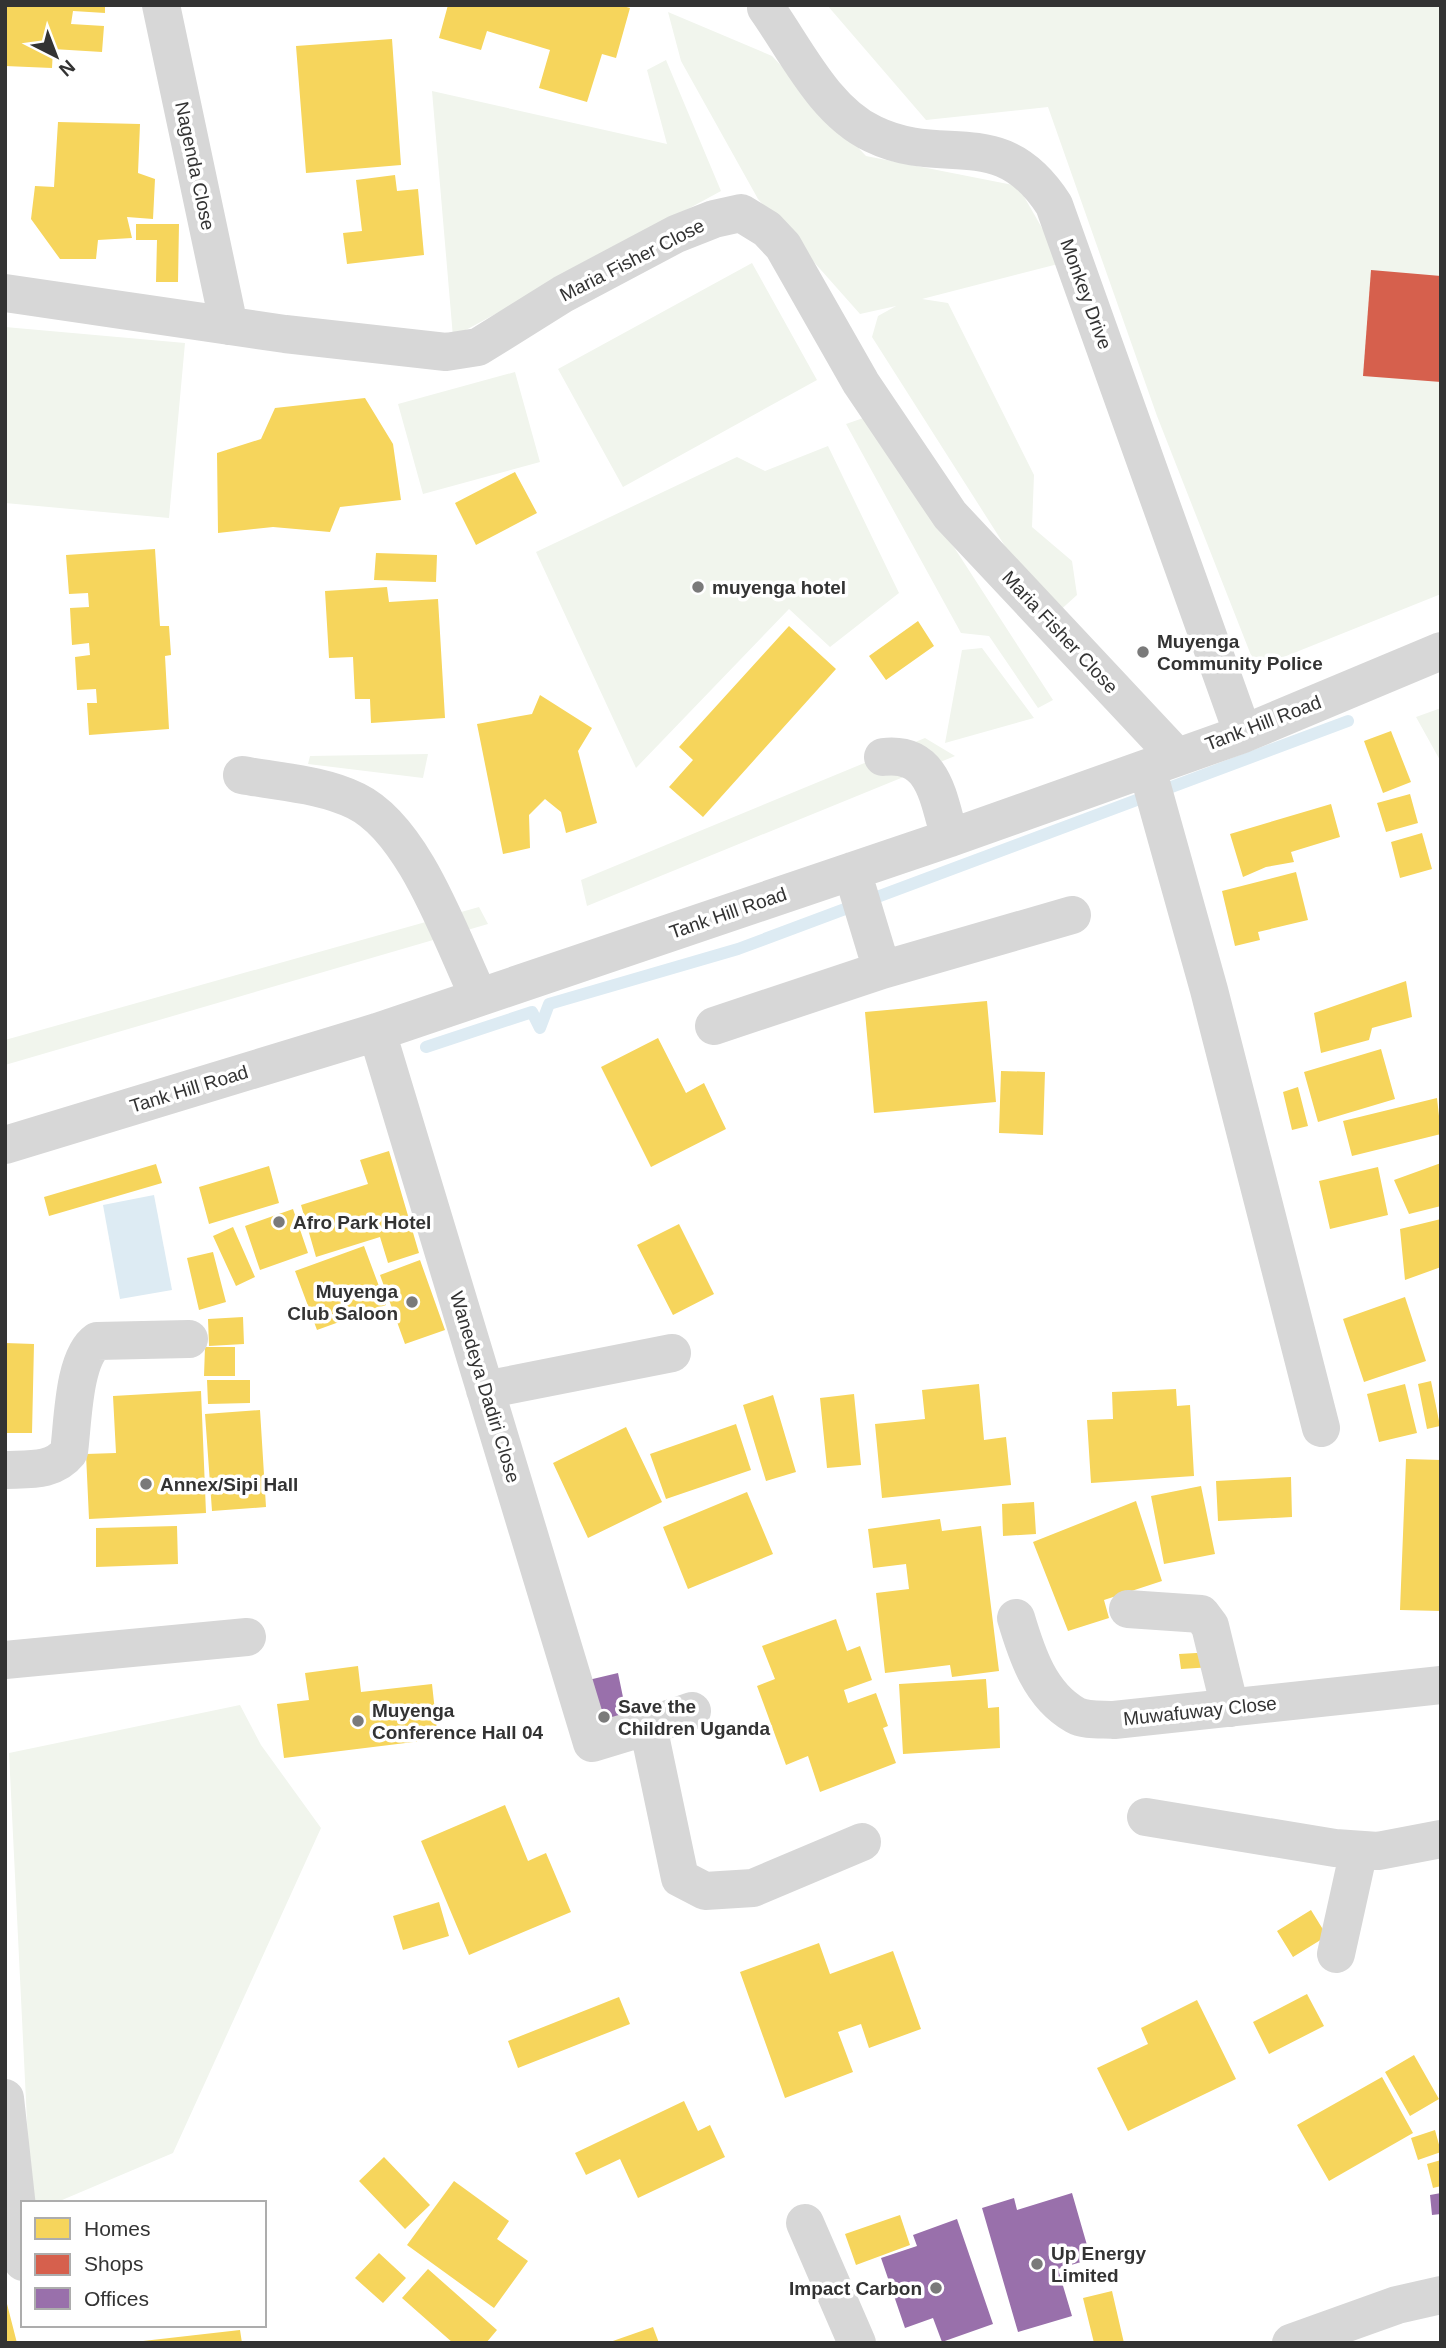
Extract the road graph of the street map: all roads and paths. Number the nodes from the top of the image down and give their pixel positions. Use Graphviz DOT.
graph roads {
  1 [pos="161,5"];
  2 [pos="766,8"];
  3 [pos="5,293"];
  4 [pos="229,326"];
  5 [pos="1441,650"];
  6 [pos="1243,734"];
  7 [pos="883,757"];
  8 [pos="1162,762"];
  9 [pos="242,775"];
  10 [pos="950,838"];
  11 [pos="852,871"];
  12 [pos="1072,915"];
  13 [pos="882,970"];
  14 [pos="479,997"];
  15 [pos="714,1026"];
  16 [pos="377,1032"];
  17 [pos="5,1145"];
  18 [pos="188,1339"];
  19 [pos="672,1353"];
  20 [pos="485,1390"];
  21 [pos="1321,1428"];
  22 [pos="5,1471"];
  23 [pos="1128,1609"];
  24 [pos="1016,1618"];
  25 [pos="247,1637"];
  26 [pos="5,1660"];
  27 [pos="1441,1685"];
  28 [pos="1230,1708"];
  29 [pos="692,1711"];
  30 [pos="648,1726"];
  31 [pos="1146,1817"];
  32 [pos="1441,1839"];
  33 [pos="862,1842"];
  34 [pos="1359,1850"];
  35 [pos="1336,1954"];
  36 [pos="5,2098"];
  37 [pos="805,2223"];
  38 [pos="21,2244"];
  39 [pos="1441,2295"];
  40 [pos="856,2343"];
  41 [pos="1291,2343"];
  1 -- 4 [label="street, Nagenda Close"];
  2 -- 6 [label="street, Monkey Drive"];
  3 -- 4 [label="street, Maria Fisher Close"];
  4 -- 8 [label="street, Maria Fisher Close"];
  5 -- 6 [label="street, Tank Hill Road"];
  6 -- 8 [label="street, Tank Hill Road"];
  7 -- 10 [label="street"];
  8 -- 10 [label="street, Tank Hill Road"];
  8 -- 21 [label="street"];
  9 -- 14 [label="street"];
  10 -- 11 [label="street, Tank Hill Road"];
  11 -- 13 [label="street"];
  11 -- 14 [label="street, Tank Hill Road"];
  12 -- 13 [label="street"];
  13 -- 15 [label="street"];
  14 -- 16 [label="street, Tank Hill Road"];
  16 -- 17 [label="street, Tank Hill Road"];
  16 -- 20 [label="street, Wanedeya Dadiri Close"];
  18 -- 22 [label="street"];
  19 -- 20 [label="street"];
  20 -- 30 [label="street, Wanedeya Dadiri Close"];
  23 -- 28 [label="street"];
  24 -- 28 [label="street, Muwafuway Close"];
  25 -- 26 [label="street"];
  27 -- 28 [label="street, Muwafuway Close"];
  29 -- 30 [label="street"];
  30 -- 33 [label="street"];
  31 -- 34 [label="street"];
  32 -- 34 [label="street"];
  34 -- 35 [label="street"];
  36 -- 38 [label="street"];
  37 -- 40 [label="street"];
  39 -- 41 [label="street"];
}
